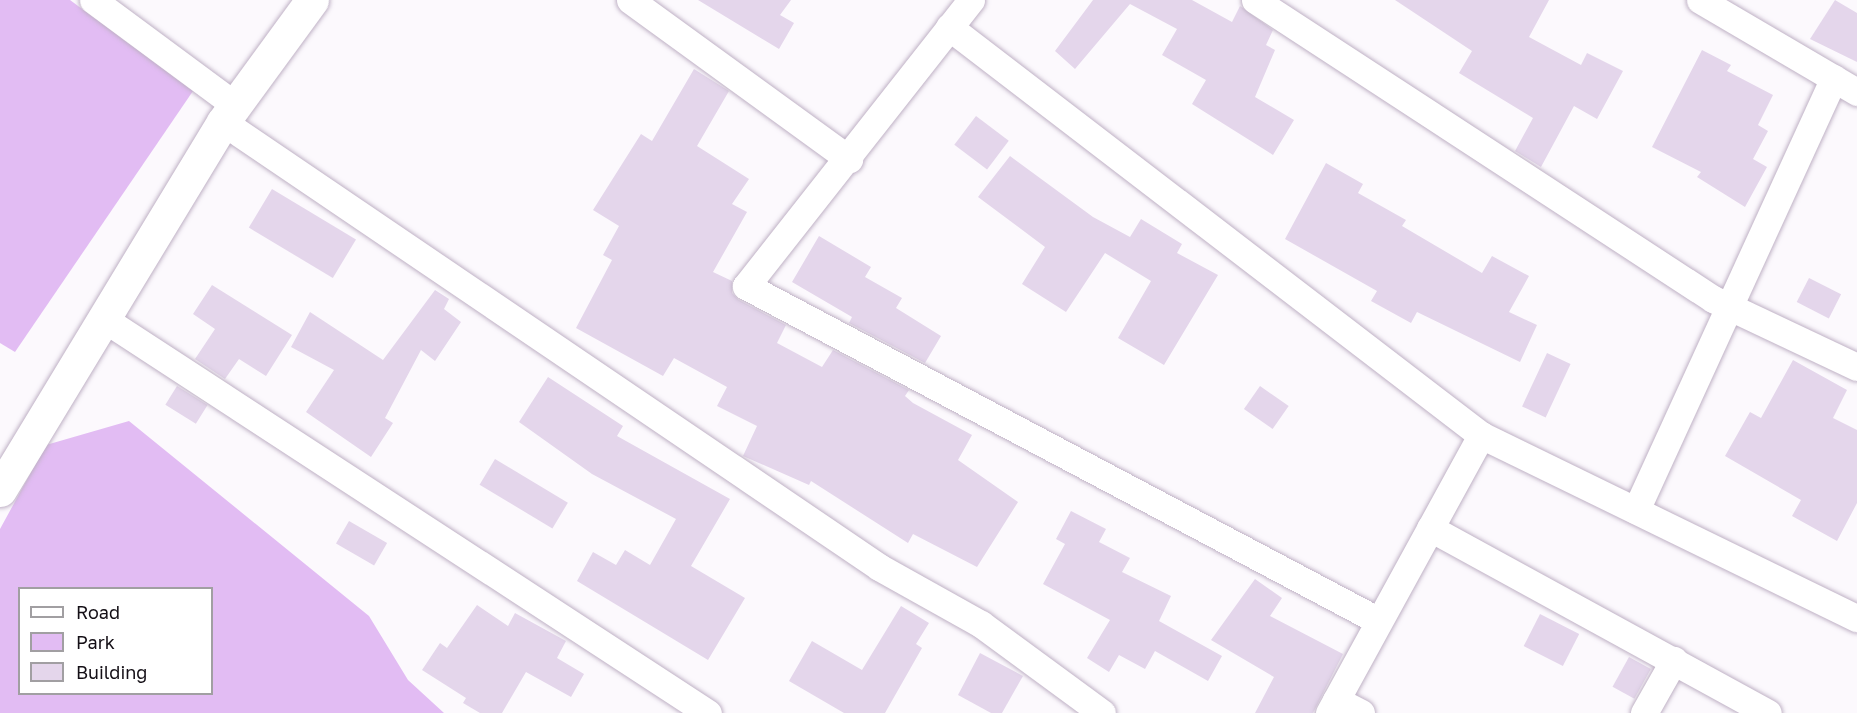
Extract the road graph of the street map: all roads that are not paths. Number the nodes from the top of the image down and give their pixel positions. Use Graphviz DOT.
graph roads {
  1 [pos="93,0"];
  2 [pos="312,0"];
  3 [pos="630,0"];
  4 [pos="971,0"];
  5 [pos="1255,0"];
  6 [pos="1700,0"];
  7 [pos="949,27"];
  8 [pos="1834,78"];
  9 [pos="1857,92"];
  10 [pos="229,114"];
  11 [pos="849,159"];
  12 [pos="1729,307"];
  13 [pos="104,319"];
  14 [pos="1857,367"];
  15 [pos="1481,435"];
  16 [pos="0,490"];
  17 [pos="1636,510"];
  18 [pos="1430,528"];
  19 [pos="1857,618"];
  20 [pos="1379,621"];
  21 [pos="1674,660"];
  22 [pos="1332,706"];
  23 [pos="708,713"];
  24 [pos="1102,713"];
  25 [pos="1360,713"];
  26 [pos="1644,713"];
  27 [pos="1768,713"];
  1 -- 10 [label="street"];
  2 -- 10 [label="street"];
  3 -- 11 [label="street"];
  4 -- 7 [label="street"];
  5 -- 12 [label="street"];
  6 -- 8 [label="street"];
  7 -- 11 [label="street"];
  7 -- 15 [label="street"];
  8 -- 9 [label="street"];
  8 -- 12 [label="street"];
  10 -- 13 [label="street"];
  10 -- 24 [label="street"];
  11 -- 20 [label="street"];
  12 -- 14 [label="street"];
  12 -- 17 [label="street"];
  13 -- 16 [label="street"];
  13 -- 23 [label="street"];
  15 -- 17 [label="street"];
  15 -- 18 [label="street"];
  17 -- 19 [label="street"];
  18 -- 20 [label="street"];
  18 -- 21 [label="street"];
  20 -- 22 [label="street"];
  21 -- 26 [label="street"];
  21 -- 27 [label="street"];
  22 -- 25 [label="street"];
}
